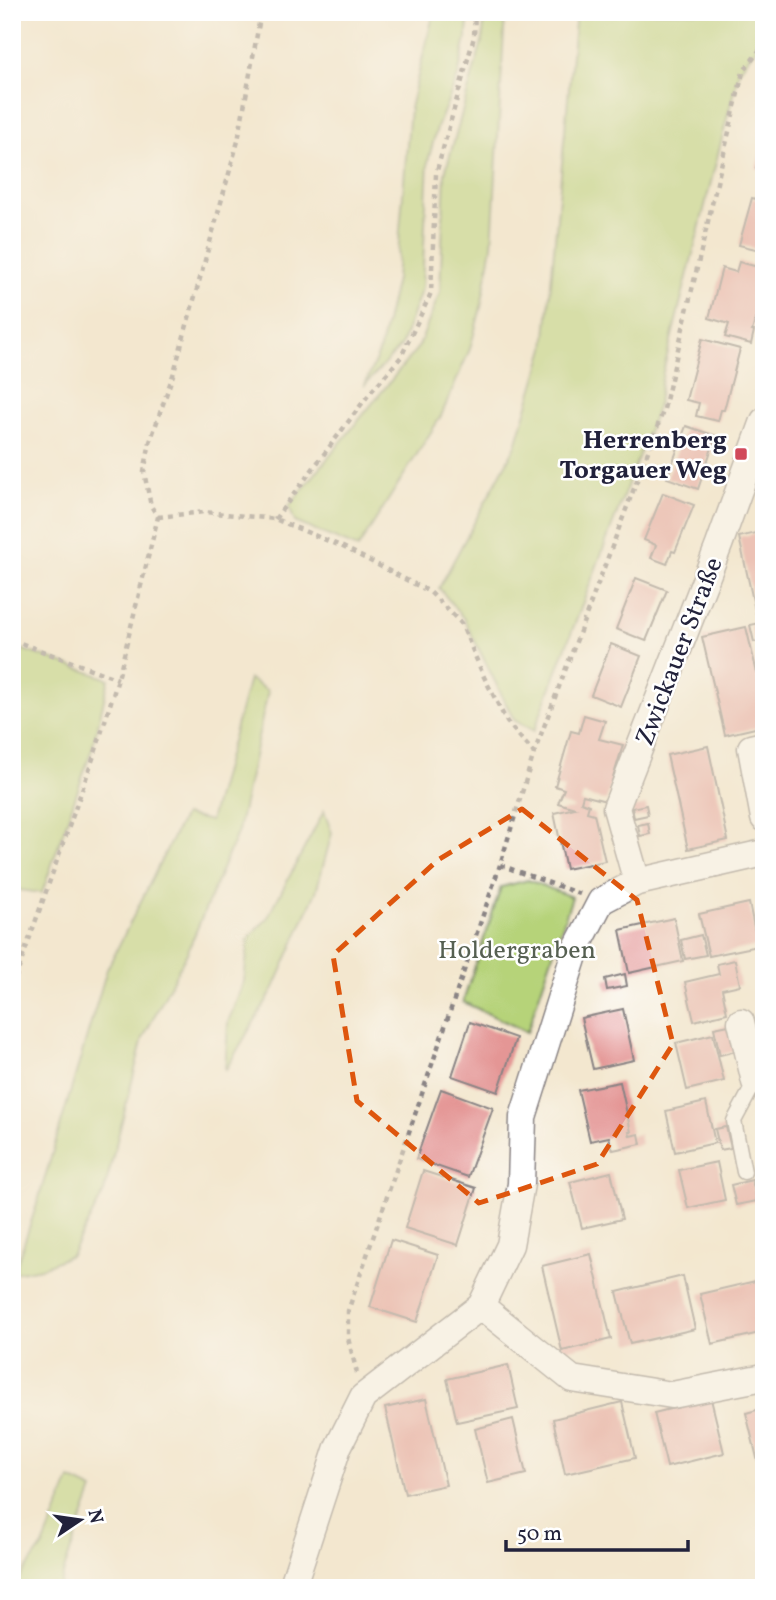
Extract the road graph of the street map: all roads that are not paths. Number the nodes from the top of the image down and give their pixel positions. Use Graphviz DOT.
graph roads {
  1 [pos="764,421"];
  2 [pos="764,745"];
  3 [pos="764,818"];
  4 [pos="764,853"];
  5 [pos="637,882"];
  6 [pos="741,1022"];
  7 [pos="759,1081"];
  8 [pos="744,1172"];
  9 [pos="481,1307"];
  10 [pos="764,1377"];
  11 [pos="292,1588"];
  1 -- 5 [label="street, Zwickauer Straße"];
  2 -- 3 [label="street"];
  4 -- 5 [label="street"];
  5 -- 9 [label="street"];
  6 -- 7 [label="street"];
  7 -- 8 [label="lane"];
  9 -- 10 [label="street"];
  9 -- 11 [label="street"];
}
